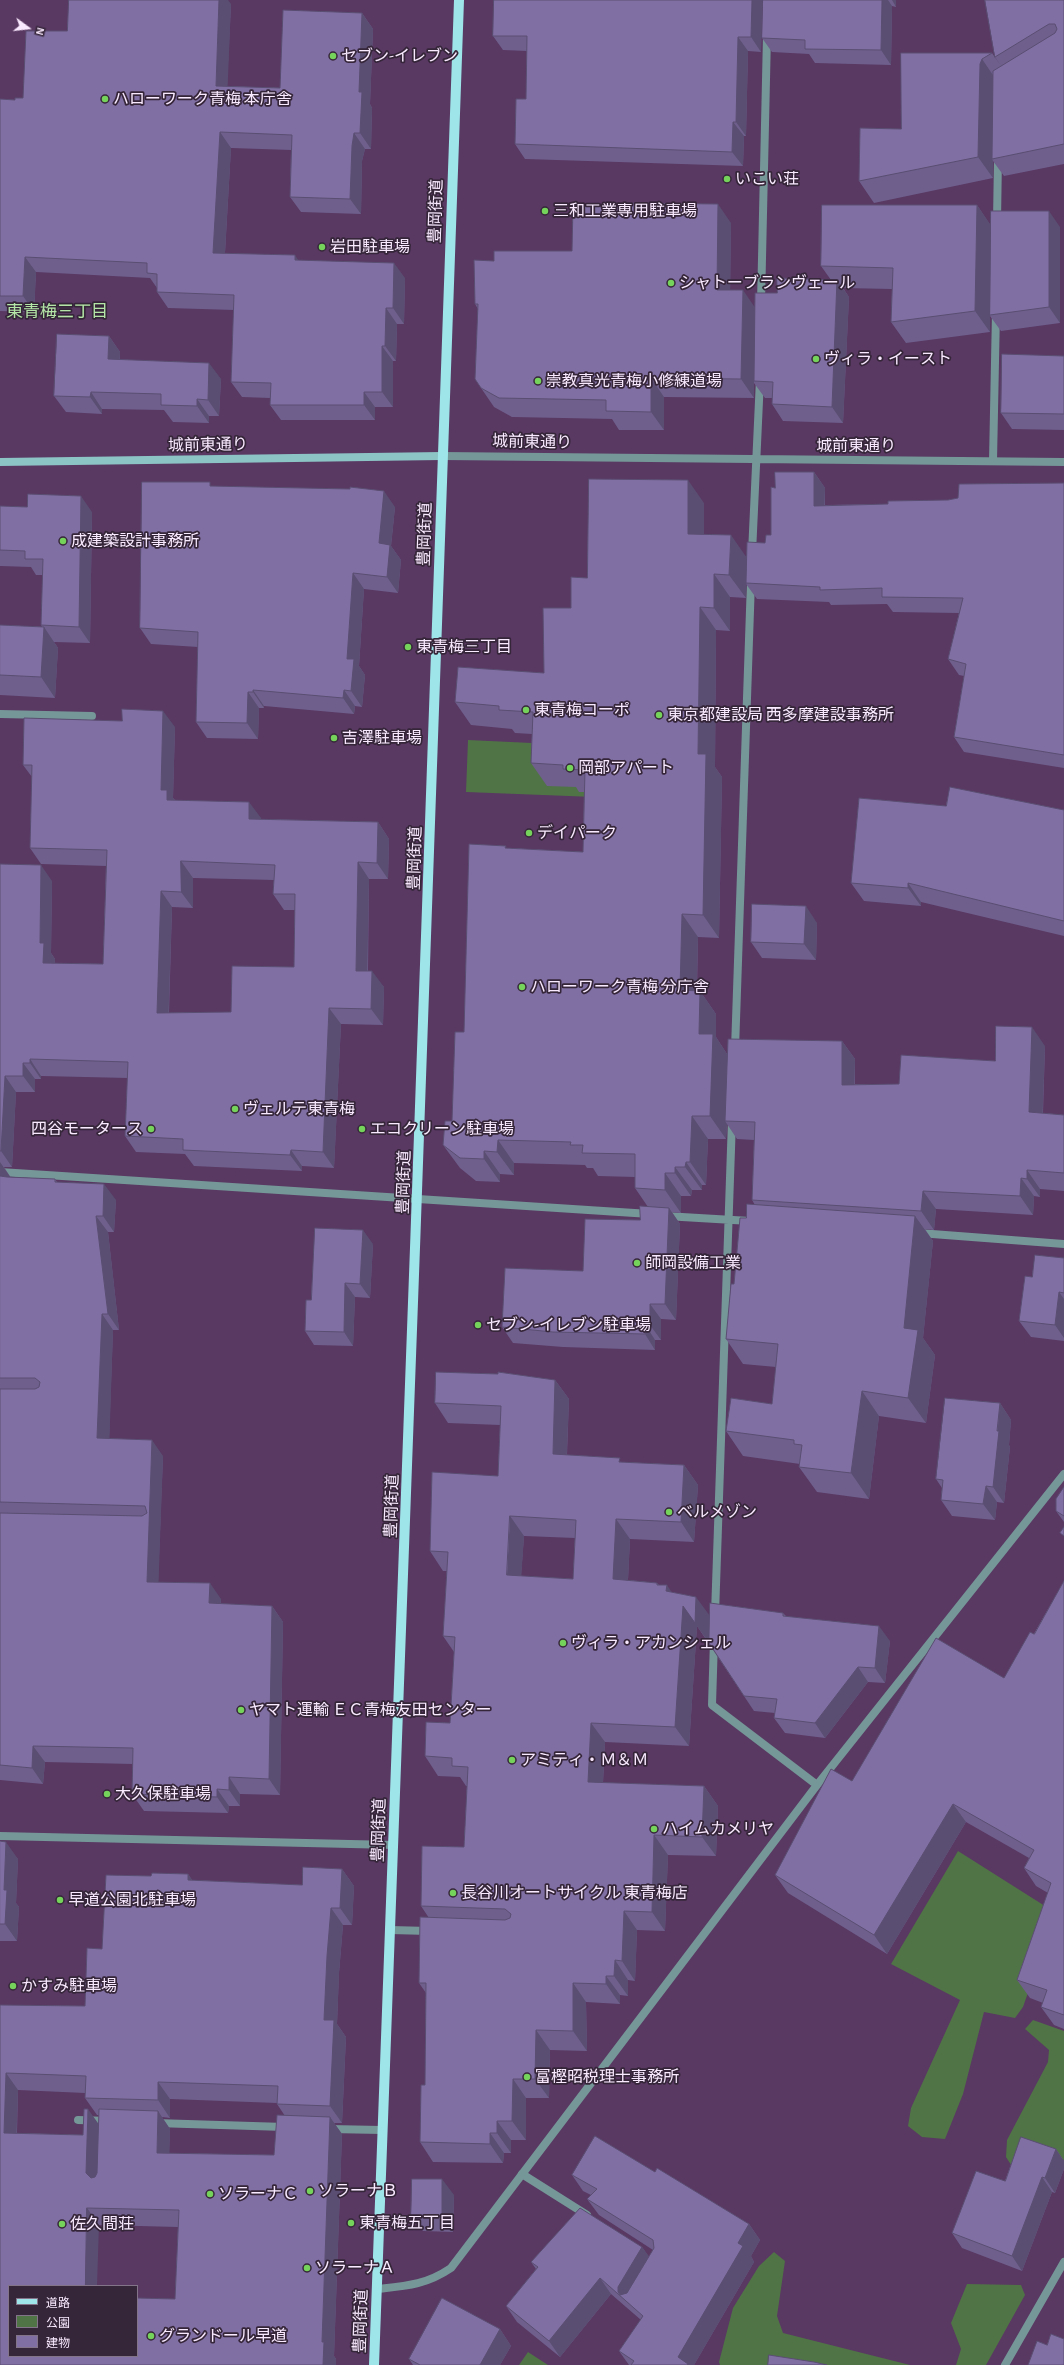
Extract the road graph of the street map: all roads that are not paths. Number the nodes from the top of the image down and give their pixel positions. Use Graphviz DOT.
graph roads {
  1 [pos="459,0"];
  2 [pos="767,24"];
  3 [pos="999,149"];
  4 [pos="997,229"];
  5 [pos="996,301"];
  6 [pos="761,309"];
  7 [pos="760,372"];
  8 [pos="442,456"];
  9 [pos="756,459"];
  10 [pos="994,461"];
  11 [pos="0,462"];
  12 [pos="1064,462"];
  13 [pos="0,714"];
  14 [pos="92,716"];
  15 [pos="734,1057"];
  16 [pos="732,1113"];
  17 [pos="0,1172"];
  18 [pos="418,1199"];
  19 [pos="728,1220"];
  20 [pos="760,1222"];
  21 [pos="908,1232"];
  22 [pos="1064,1244"];
  23 [pos="1064,1474"];
  24 [pos="817,1785"];
  25 [pos="0,1836"];
  26 [pos="394,1845"];
  27 [pos="390,1930"];
  28 [pos="439,1931"];
  29 [pos="78,2120"];
  30 [pos="121,2122"];
  31 [pos="144,2122"];
  32 [pos="295,2128"];
  33 [pos="317,2128"];
  34 [pos="382,2130"];
  35 [pos="522,2174"];
  36 [pos="594,2220"];
  37 [pos="1064,2262"];
  38 [pos="377,2289"];
  39 [pos="374,2365"];
  40 [pos="1005,2365"];
  1 -- 8 [label="main road, 豊岡街道"];
  2 -- 6 [label="street"];
  3 -- 4 [label="street"];
  5 -- 10 [label="street"];
  7 -- 9 [label="street"];
  8 -- 9 [label="street, 城前東通り"];
  8 -- 11 [label="street, 城前東通り"];
  8 -- 18 [label="main road, 豊岡街道"];
  9 -- 10 [label="street, 城前東通り"];
  9 -- 15 [label="street"];
  10 -- 12 [label="street, 城前東通り"];
  13 -- 14 [label="street"];
  16 -- 19 [label="street"];
  17 -- 18 [label="street"];
  18 -- 19 [label="street"];
  18 -- 26 [label="main road, 豊岡街道"];
  19 -- 20 [label="street"];
  19 -- 24 [label="street"];
  21 -- 22 [label="street"];
  23 -- 24 [label="street"];
  24 -- 35 [label="street"];
  25 -- 26 [label="street"];
  26 -- 27 [label="main road, 豊岡街道"];
  27 -- 28 [label="street"];
  27 -- 34 [label="main road, 豊岡街道"];
  29 -- 30 [label="street"];
  31 -- 32 [label="street"];
  33 -- 34 [label="street"];
  34 -- 38 [label="main road, 豊岡街道"];
  35 -- 36 [label="street"];
  35 -- 38 [label="street"];
  37 -- 40 [label="street"];
  38 -- 39 [label="main road, 豊岡街道"];
}
